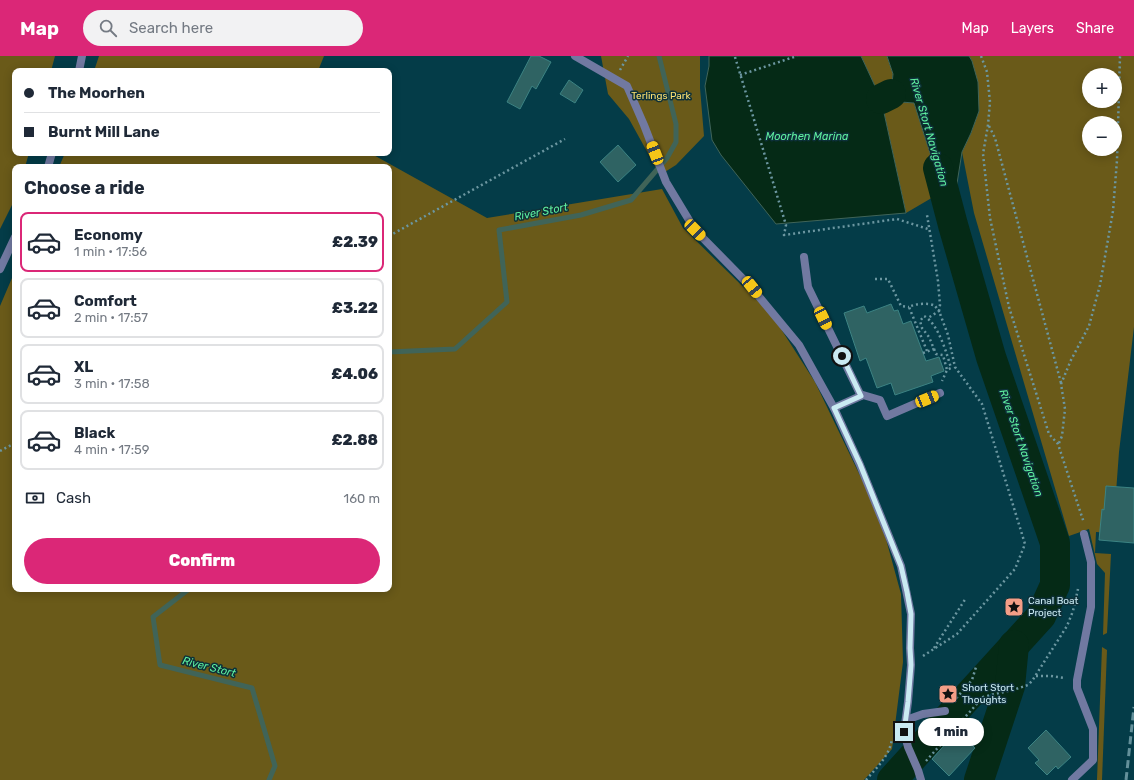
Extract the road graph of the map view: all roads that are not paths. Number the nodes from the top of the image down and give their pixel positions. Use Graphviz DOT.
graph roads {
  1 [pos="82,56"];
  2 [pos="575,56"];
  3 [pos="80,68"];
  4 [pos="12,243"];
  5 [pos="804,257"];
  6 [pos="0,269"];
  7 [pos="940,393"];
  8 [pos="861,396"];
  9 [pos="834,408"];
  10 [pos="1084,534"];
  11 [pos="945,711"];
  12 [pos="906,720"];
  13 [pos="921,780"];
  14 [pos="1072,780"];
  1 -- 3 [label="street"];
  2 -- 9 [label="street"];
  4 -- 6 [label="street"];
  5 -- 8 [label="street"];
  7 -- 8 [label="street"];
  8 -- 9 [label="street"];
  9 -- 12 [label="street"];
  10 -- 14 [label="street"];
  11 -- 12 [label="street"];
  12 -- 13 [label="street"];
}
